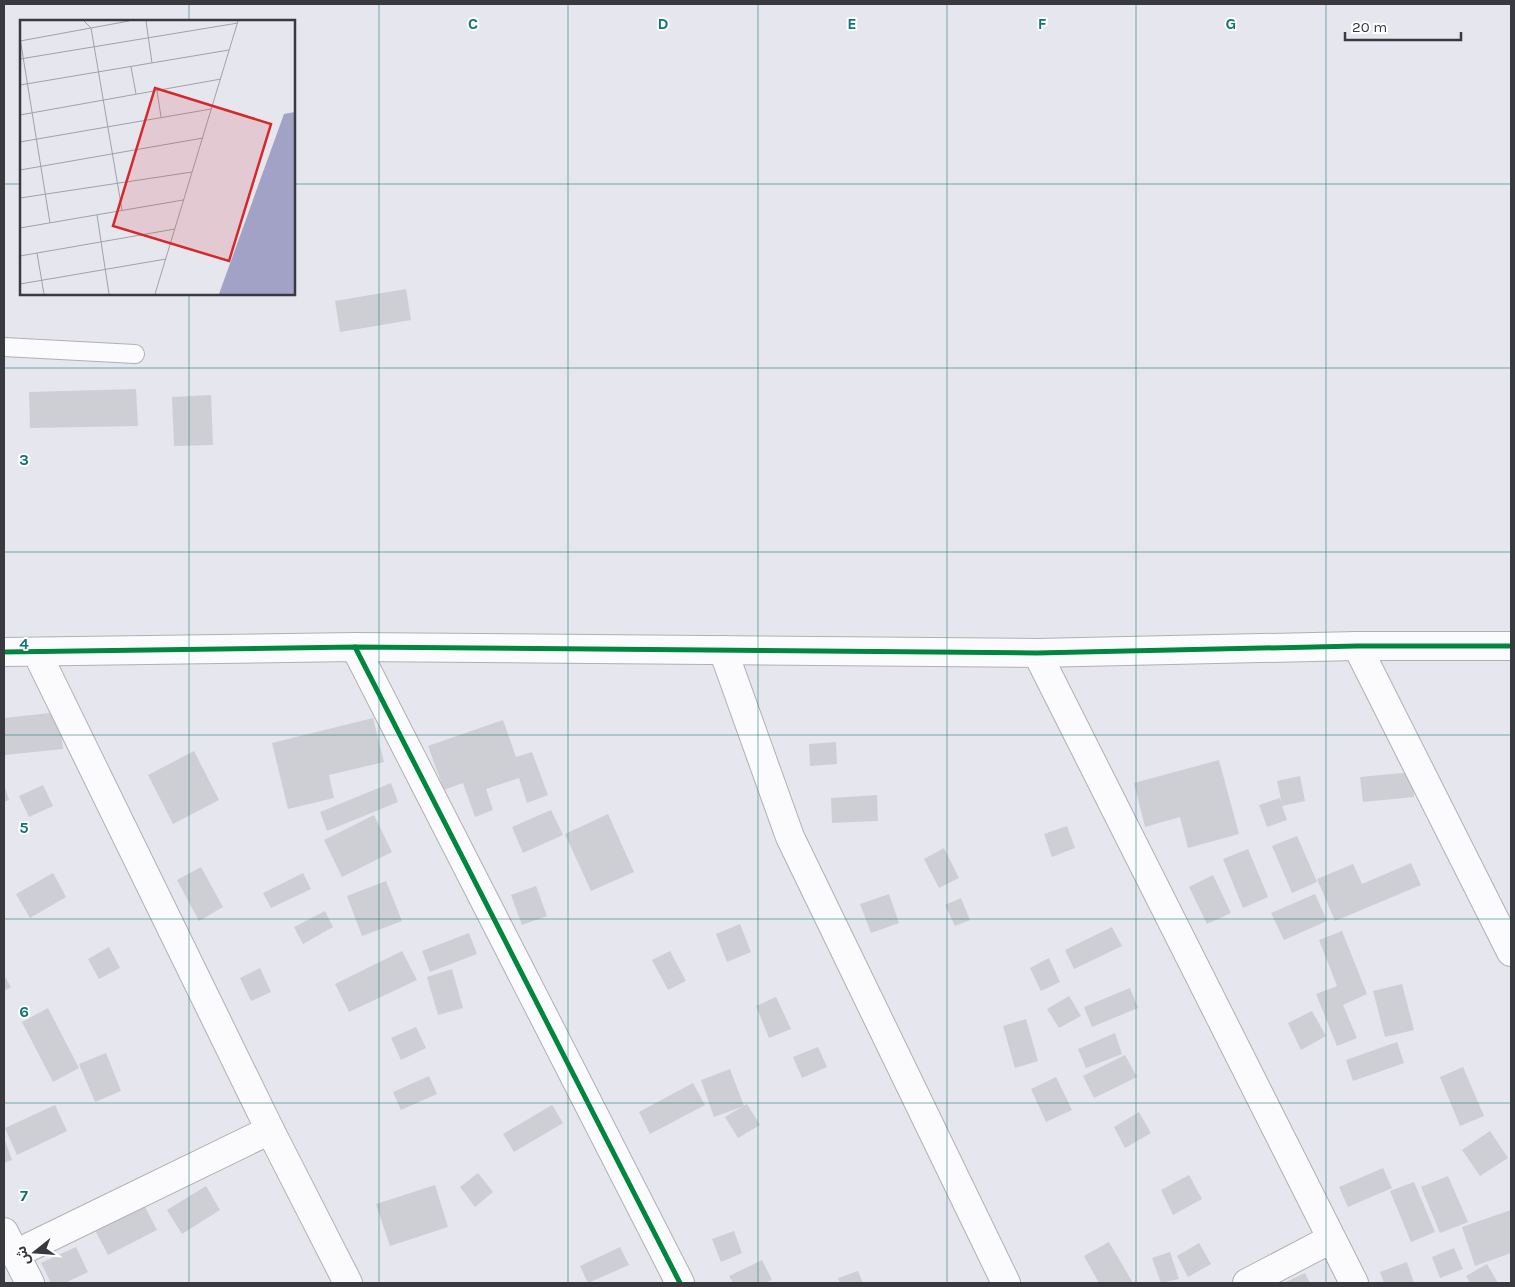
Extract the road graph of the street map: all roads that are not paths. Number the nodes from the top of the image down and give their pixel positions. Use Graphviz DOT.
graph roads {
  1 [pos="4,347"];
  2 [pos="135,354"];
  3 [pos="1357,646"];
  4 [pos="1511,646"];
  5 [pos="355,647"];
  6 [pos="724,650"];
  7 [pos="4,652"];
  8 [pos="37,653"];
  9 [pos="1037,653"];
  10 [pos="1511,952"];
  11 [pos="270,1130"];
  12 [pos="1331,1239"];
  13 [pos="10,1242"];
  14 [pos="30,1283"];
  15 [pos="348,1283"];
  16 [pos="680,1283"];
  17 [pos="1006,1283"];
  18 [pos="1247,1283"];
  19 [pos="1354,1283"];
  1 -- 2 [label="lane"];
  3 -- 4 [label="street"];
  3 -- 9 [label="street"];
  3 -- 10 [label="street"];
  5 -- 6 [label="street"];
  5 -- 8 [label="street"];
  5 -- 16 [label="street"];
  6 -- 9 [label="street"];
  6 -- 17 [label="street"];
  7 -- 8 [label="street"];
  8 -- 11 [label="street"];
  9 -- 12 [label="street"];
  11 -- 13 [label="street"];
  11 -- 15 [label="street"];
  12 -- 18 [label="street"];
  12 -- 19 [label="street"];
  13 -- 14 [label="street"];
}
